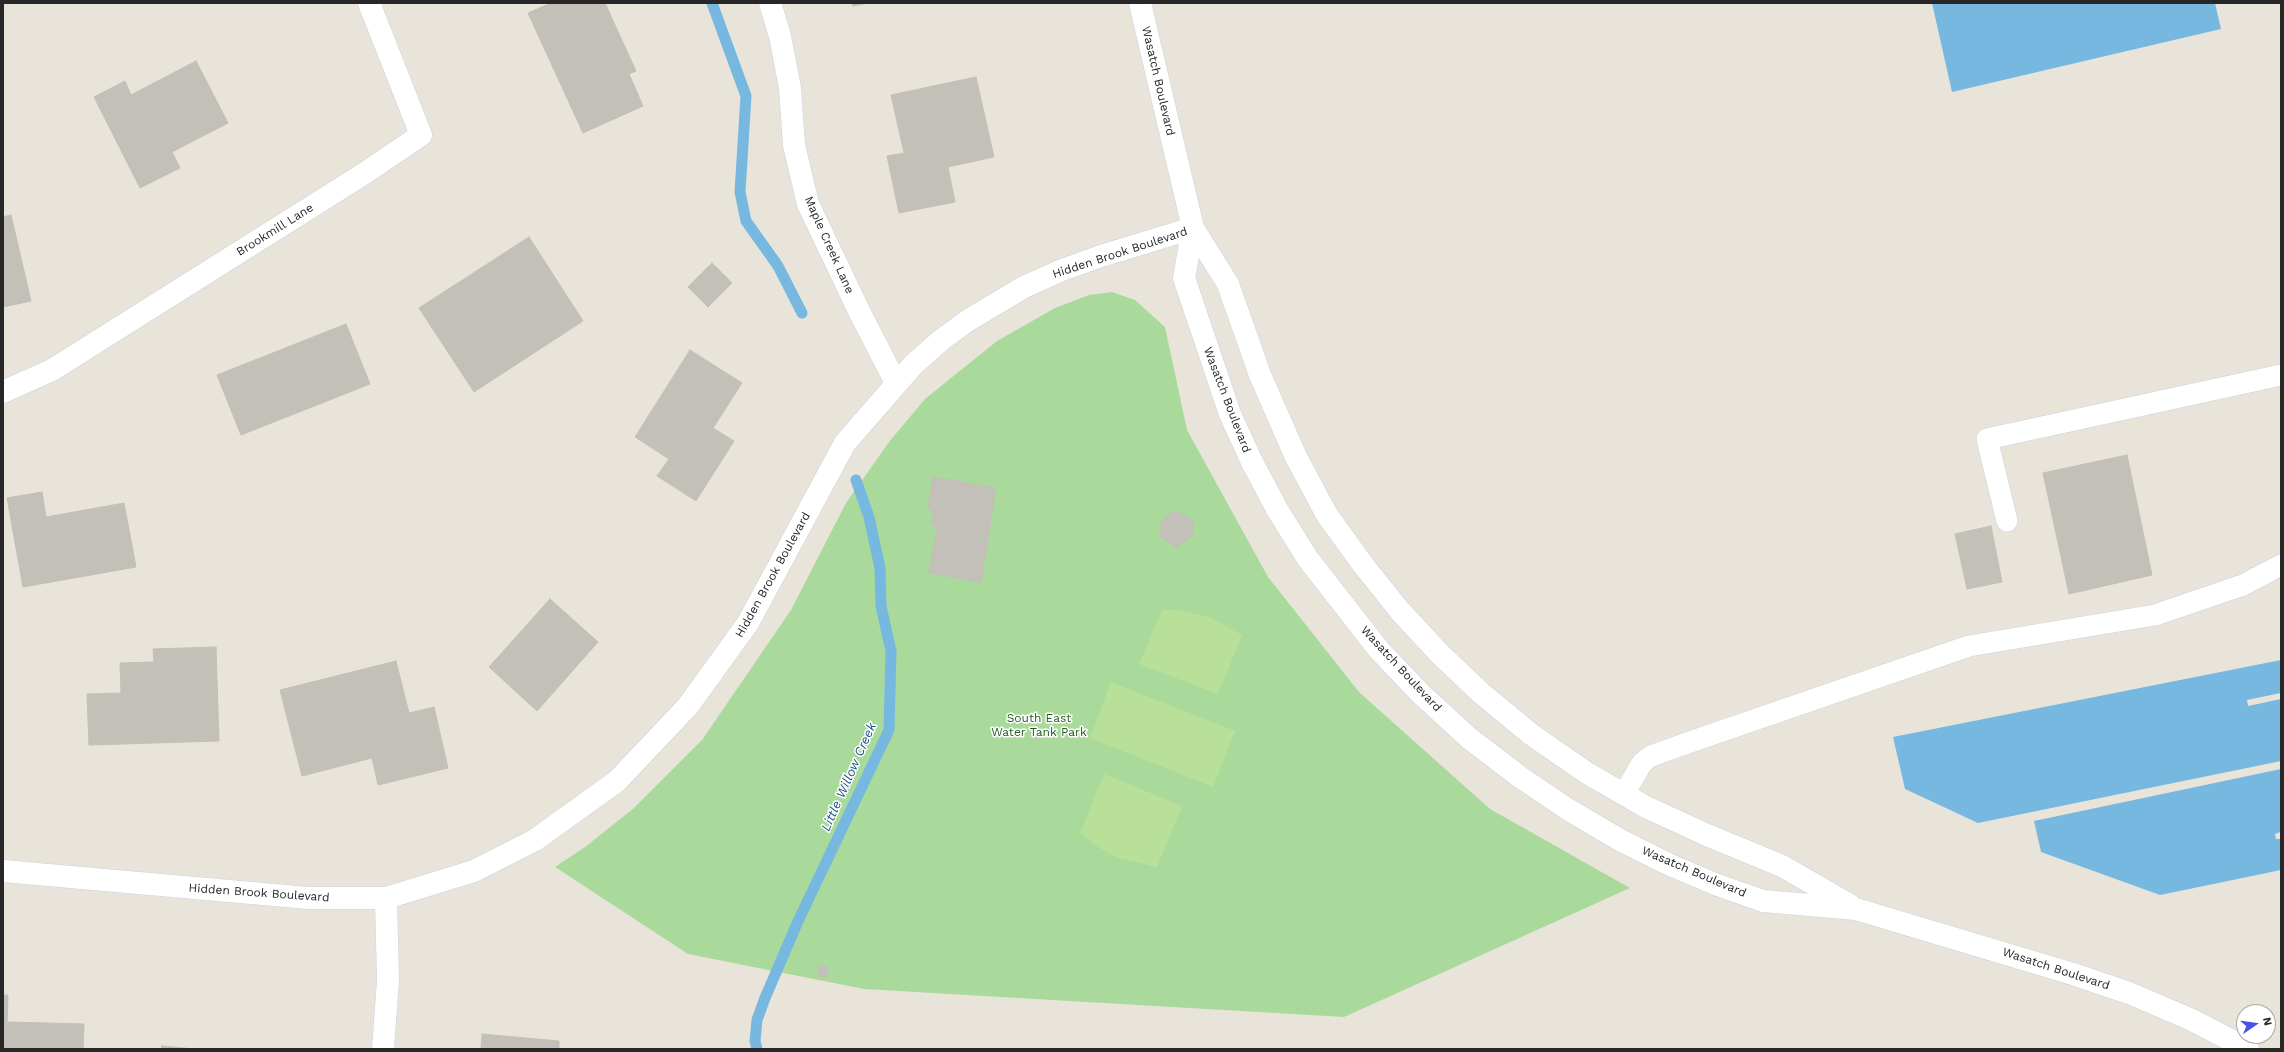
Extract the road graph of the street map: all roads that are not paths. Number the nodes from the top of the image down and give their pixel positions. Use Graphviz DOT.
graph roads {
  1 [pos="369,3"];
  2 [pos="770,3"];
  3 [pos="1140,3"];
  4 [pos="1193,228"];
  5 [pos="2281,375"];
  6 [pos="896,383"];
  7 [pos="3,392"];
  8 [pos="2007,521"];
  9 [pos="2281,565"];
  10 [pos="1624,794"];
  11 [pos="3,871"];
  12 [pos="386,898"];
  13 [pos="1856,908"];
  14 [pos="383,1049"];
  15 [pos="2248,1049"];
  1 -- 7 [label="street, Brookmill Lane"];
  2 -- 6 [label="street, Maple Creek Lane"];
  3 -- 4 [label="street, Wasatch Boulevard"];
  4 -- 6 [label="street, Hidden Brook Boulevard"];
  4 -- 10 [label="street, Wasatch Boulevard"];
  4 -- 13 [label="street, Wasatch Boulevard"];
  5 -- 8 [label="lane"];
  6 -- 12 [label="street, Hidden Brook Boulevard"];
  9 -- 10 [label="lane"];
  10 -- 13 [label="street, Wasatch Boulevard"];
  11 -- 12 [label="street, Hidden Brook Boulevard"];
  12 -- 14 [label="street"];
  13 -- 15 [label="street, Wasatch Boulevard"];
}
